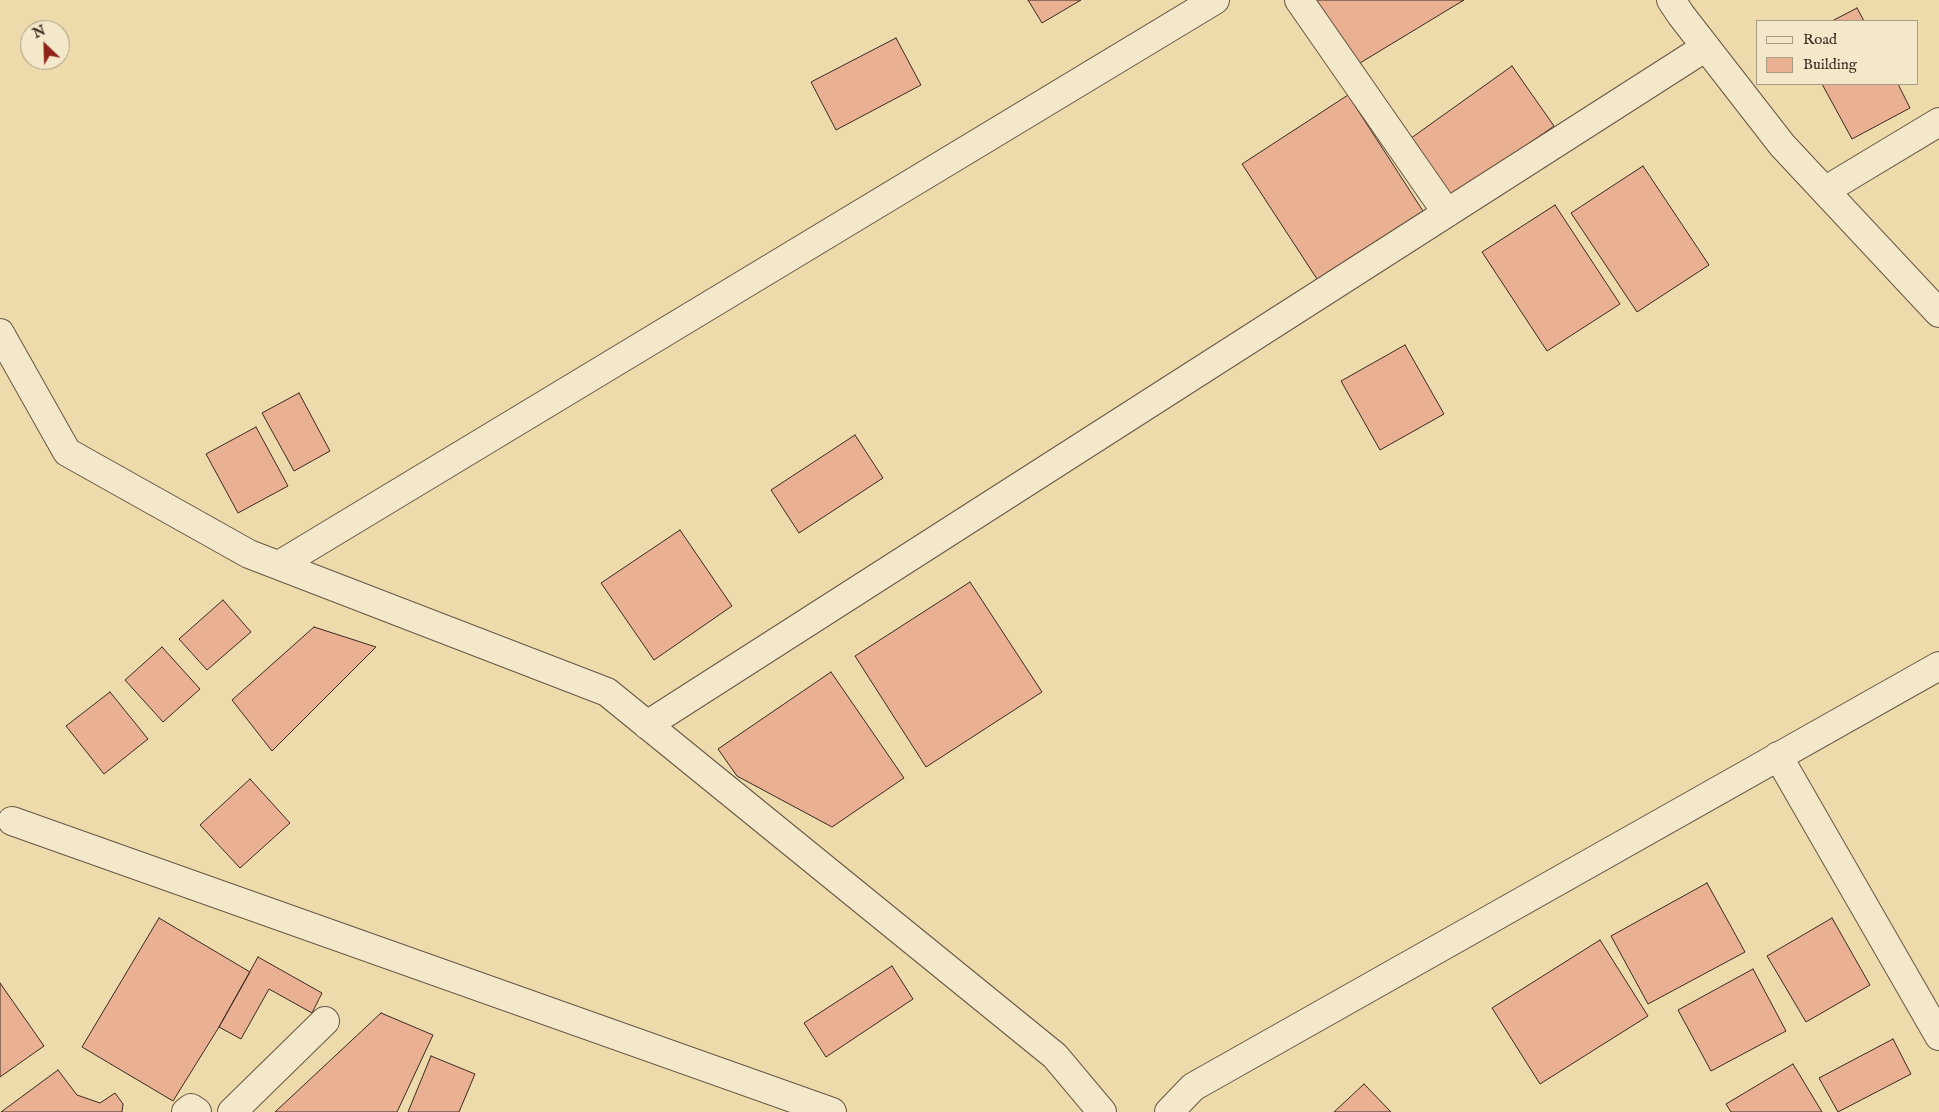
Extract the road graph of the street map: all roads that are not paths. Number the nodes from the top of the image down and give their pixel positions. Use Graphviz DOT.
graph roads {
  1 [pos="1215,0"];
  2 [pos="1299,0"];
  3 [pos="1679,5"];
  4 [pos="1706,47"];
  5 [pos="1939,122"];
  6 [pos="1826,190"];
  7 [pos="1447,213"];
  8 [pos="1939,313"];
  9 [pos="0,333"];
  10 [pos="279,566"];
  11 [pos="1939,666"];
  12 [pos="647,725"];
  13 [pos="1778,756"];
  14 [pos="12,821"];
  15 [pos="325,1021"];
  16 [pos="1939,1036"];
  17 [pos="186,1112"];
  18 [pos="198,1112"];
  19 [pos="232,1112"];
  20 [pos="832,1112"];
  21 [pos="1102,1112"];
  22 [pos="1169,1112"];
  1 -- 10 [label="street"];
  2 -- 7 [label="street"];
  3 -- 4 [label="street"];
  4 -- 6 [label="street"];
  4 -- 7 [label="street"];
  5 -- 6 [label="street"];
  6 -- 8 [label="street"];
  7 -- 12 [label="street"];
  9 -- 10 [label="street"];
  10 -- 12 [label="street"];
  11 -- 13 [label="street"];
  12 -- 21 [label="street"];
  13 -- 16 [label="street"];
  13 -- 22 [label="street"];
  14 -- 20 [label="street"];
  15 -- 19 [label="street"];
  17 -- 18 [label="street"];
}
